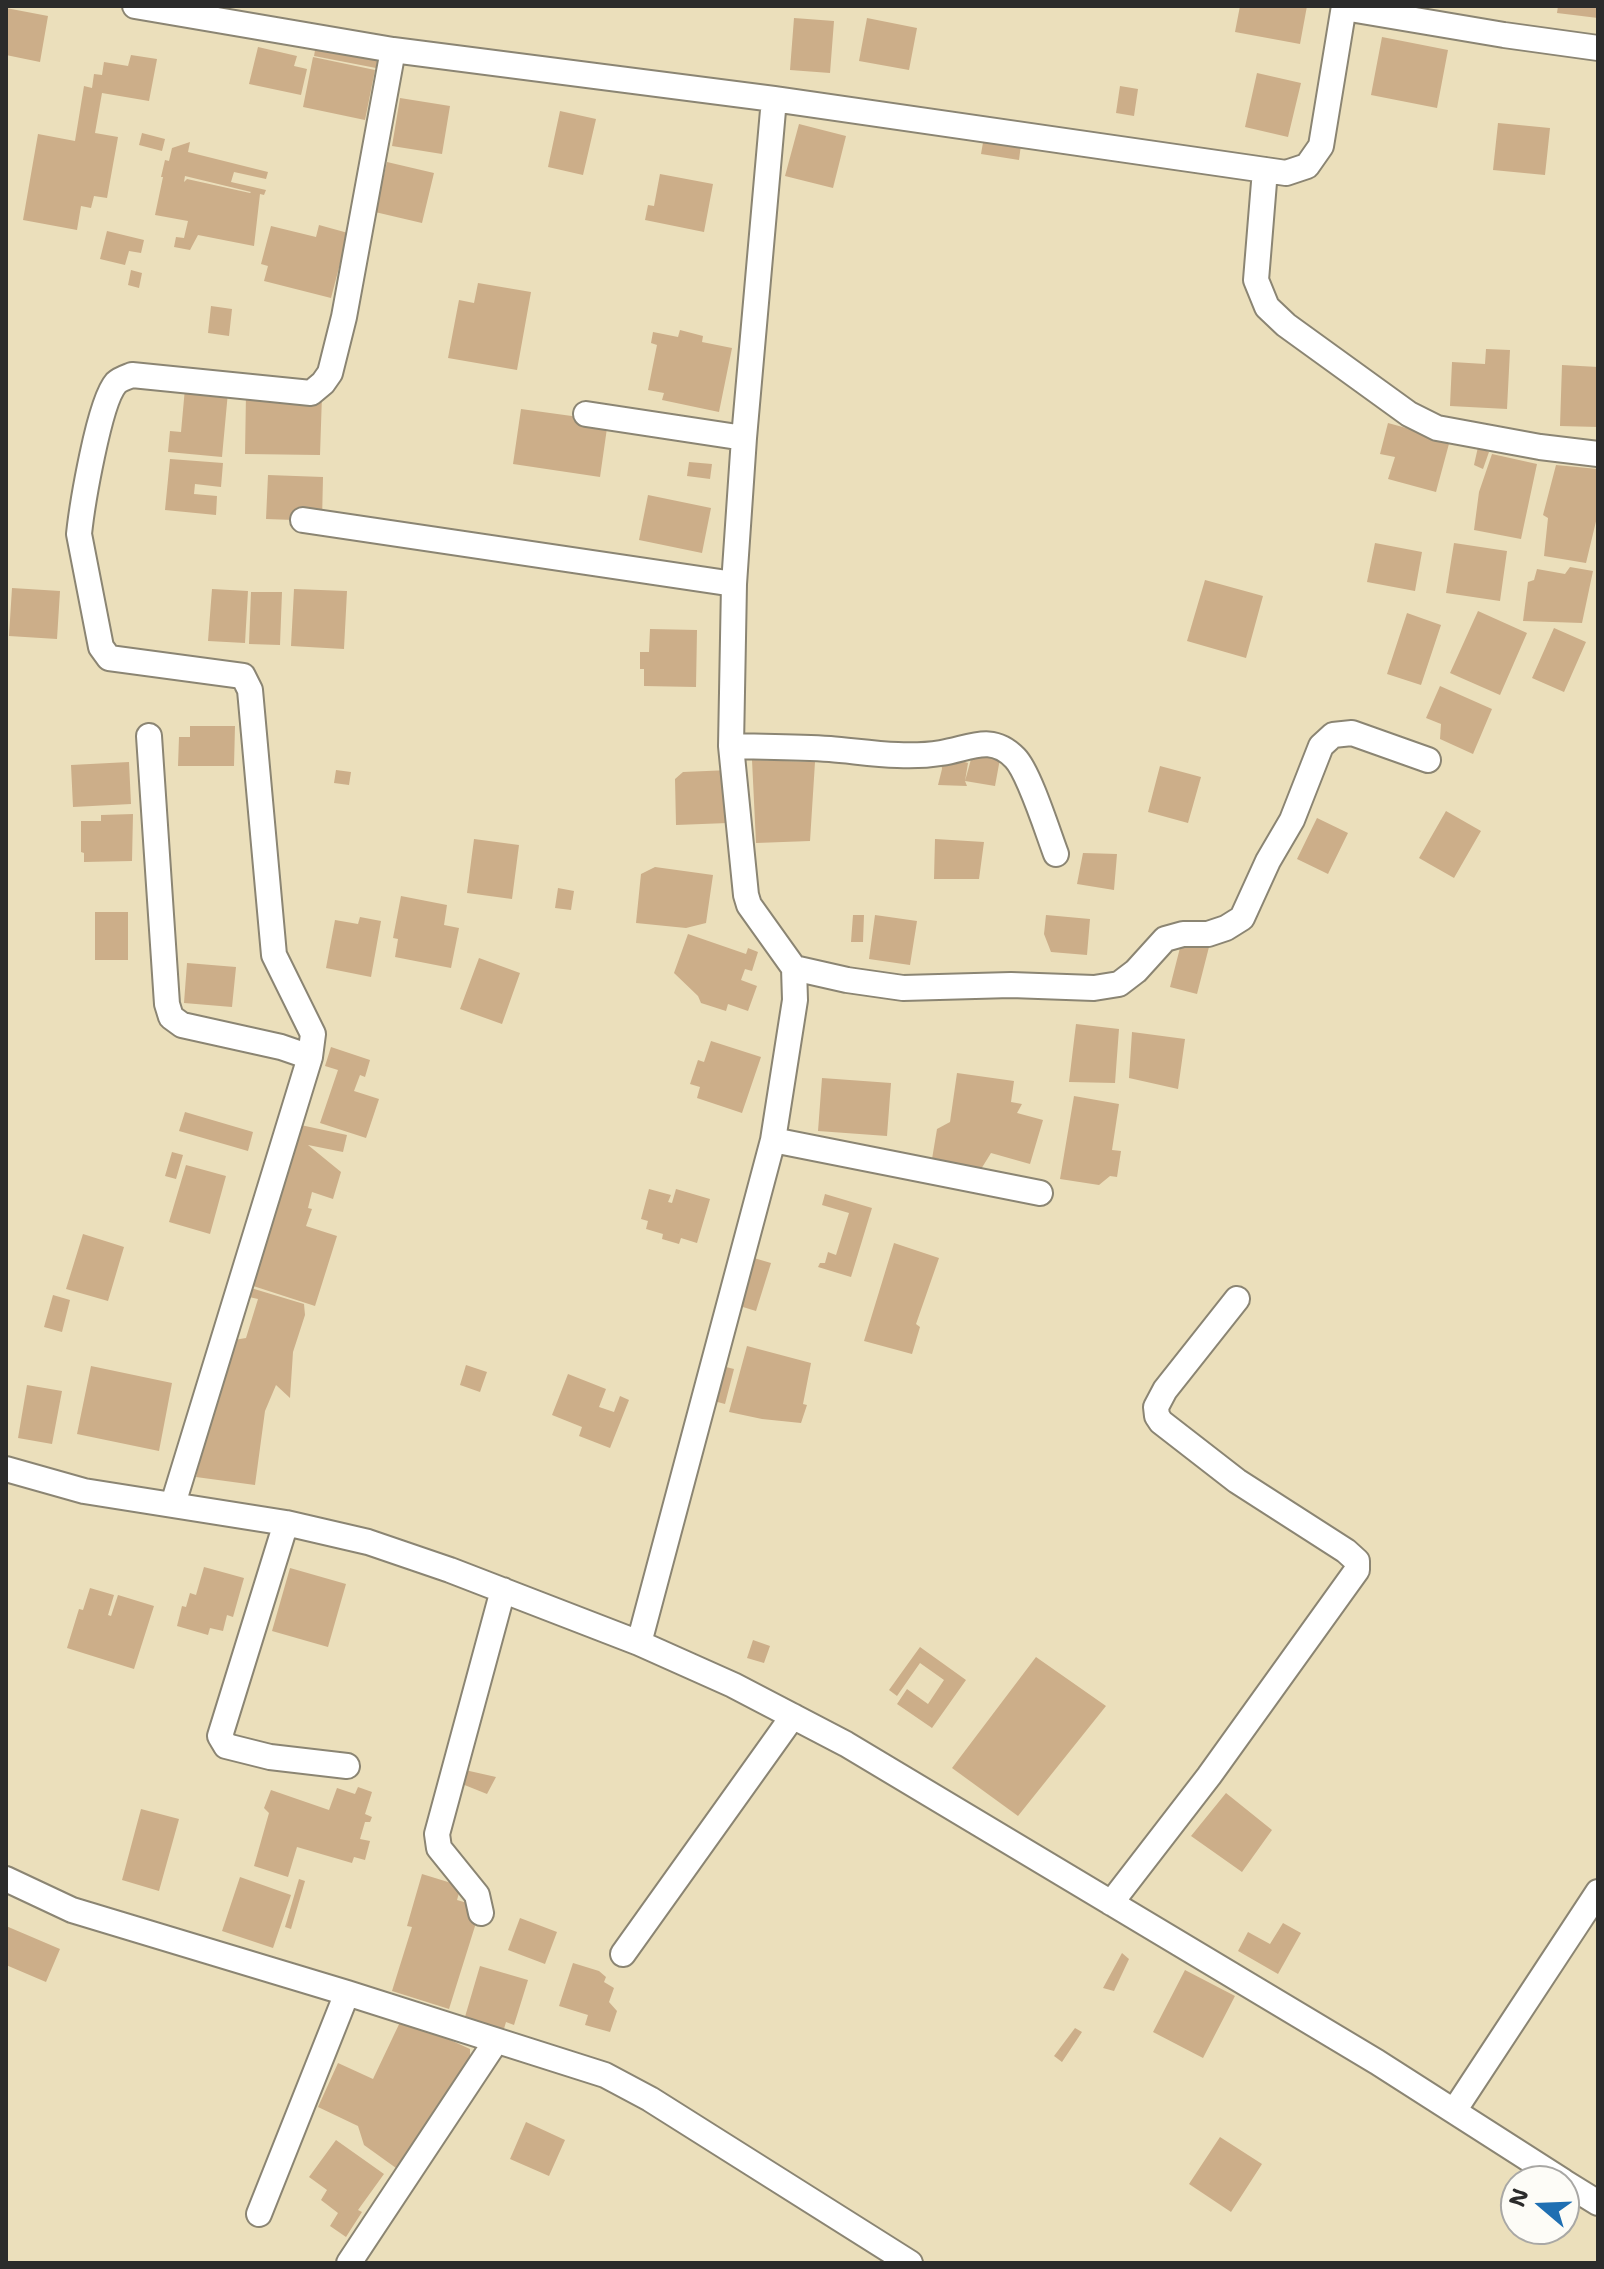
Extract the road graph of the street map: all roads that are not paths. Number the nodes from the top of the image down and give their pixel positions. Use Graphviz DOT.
graph roads {
  1 [pos="135,6"];
  2 [pos="1344,7"];
  3 [pos="1598,48"];
  4 [pos="393,50"];
  5 [pos="774,99"];
  6 [pos="1265,170"];
  7 [pos="586,414"];
  8 [pos="744,438"];
  9 [pos="1598,454"];
  10 [pos="303,520"];
  11 [pos="734,584"];
  12 [pos="149,736"];
  13 [pos="731,746"];
  14 [pos="1428,760"];
  15 [pos="1056,854"];
  16 [pos="794,968"];
  17 [pos="310,1057"];
  18 [pos="773,1140"];
  19 [pos="1040,1193"];
  20 [pos="1237,1299"];
  21 [pos="6,1469"];
  22 [pos="173,1504"];
  23 [pos="286,1523"];
  24 [pos="503,1590"];
  25 [pos="639,1643"];
  26 [pos="793,1716"];
  27 [pos="347,1766"];
  28 [pos="6,1879"];
  29 [pos="1598,1892"];
  30 [pos="1111,1903"];
  31 [pos="481,1913"];
  32 [pos="623,1954"];
  33 [pos="347,1993"];
  34 [pos="496,2041"];
  35 [pos="1454,2111"];
  36 [pos="1539,2165"];
  37 [pos="1580,2191"];
  38 [pos="1598,2203"];
  39 [pos="259,2214"];
  40 [pos="349,2263"];
  41 [pos="910,2263"];
  1 -- 4 [label="street"];
  2 -- 3 [label="street"];
  2 -- 6 [label="street"];
  4 -- 5 [label="street"];
  4 -- 17 [label="street"];
  5 -- 6 [label="street"];
  5 -- 8 [label="street"];
  6 -- 9 [label="street"];
  7 -- 8 [label="street"];
  8 -- 11 [label="street"];
  10 -- 11 [label="street"];
  11 -- 13 [label="street"];
  12 -- 17 [label="street"];
  13 -- 15 [label="street"];
  13 -- 16 [label="street"];
  14 -- 16 [label="street"];
  16 -- 18 [label="street"];
  17 -- 22 [label="street"];
  18 -- 19 [label="street"];
  18 -- 25 [label="street"];
  20 -- 30 [label="street"];
  21 -- 22 [label="street"];
  22 -- 23 [label="street"];
  23 -- 24 [label="street"];
  23 -- 27 [label="street"];
  24 -- 25 [label="street"];
  24 -- 31 [label="street"];
  25 -- 26 [label="street"];
  26 -- 30 [label="street"];
  26 -- 32 [label="street"];
  28 -- 33 [label="street"];
  29 -- 35 [label="street"];
  30 -- 35 [label="street"];
  33 -- 34 [label="street"];
  33 -- 39 [label="street"];
  34 -- 40 [label="street"];
  34 -- 41 [label="street"];
  35 -- 36 [label="street"];
  37 -- 38 [label="street"];
}
